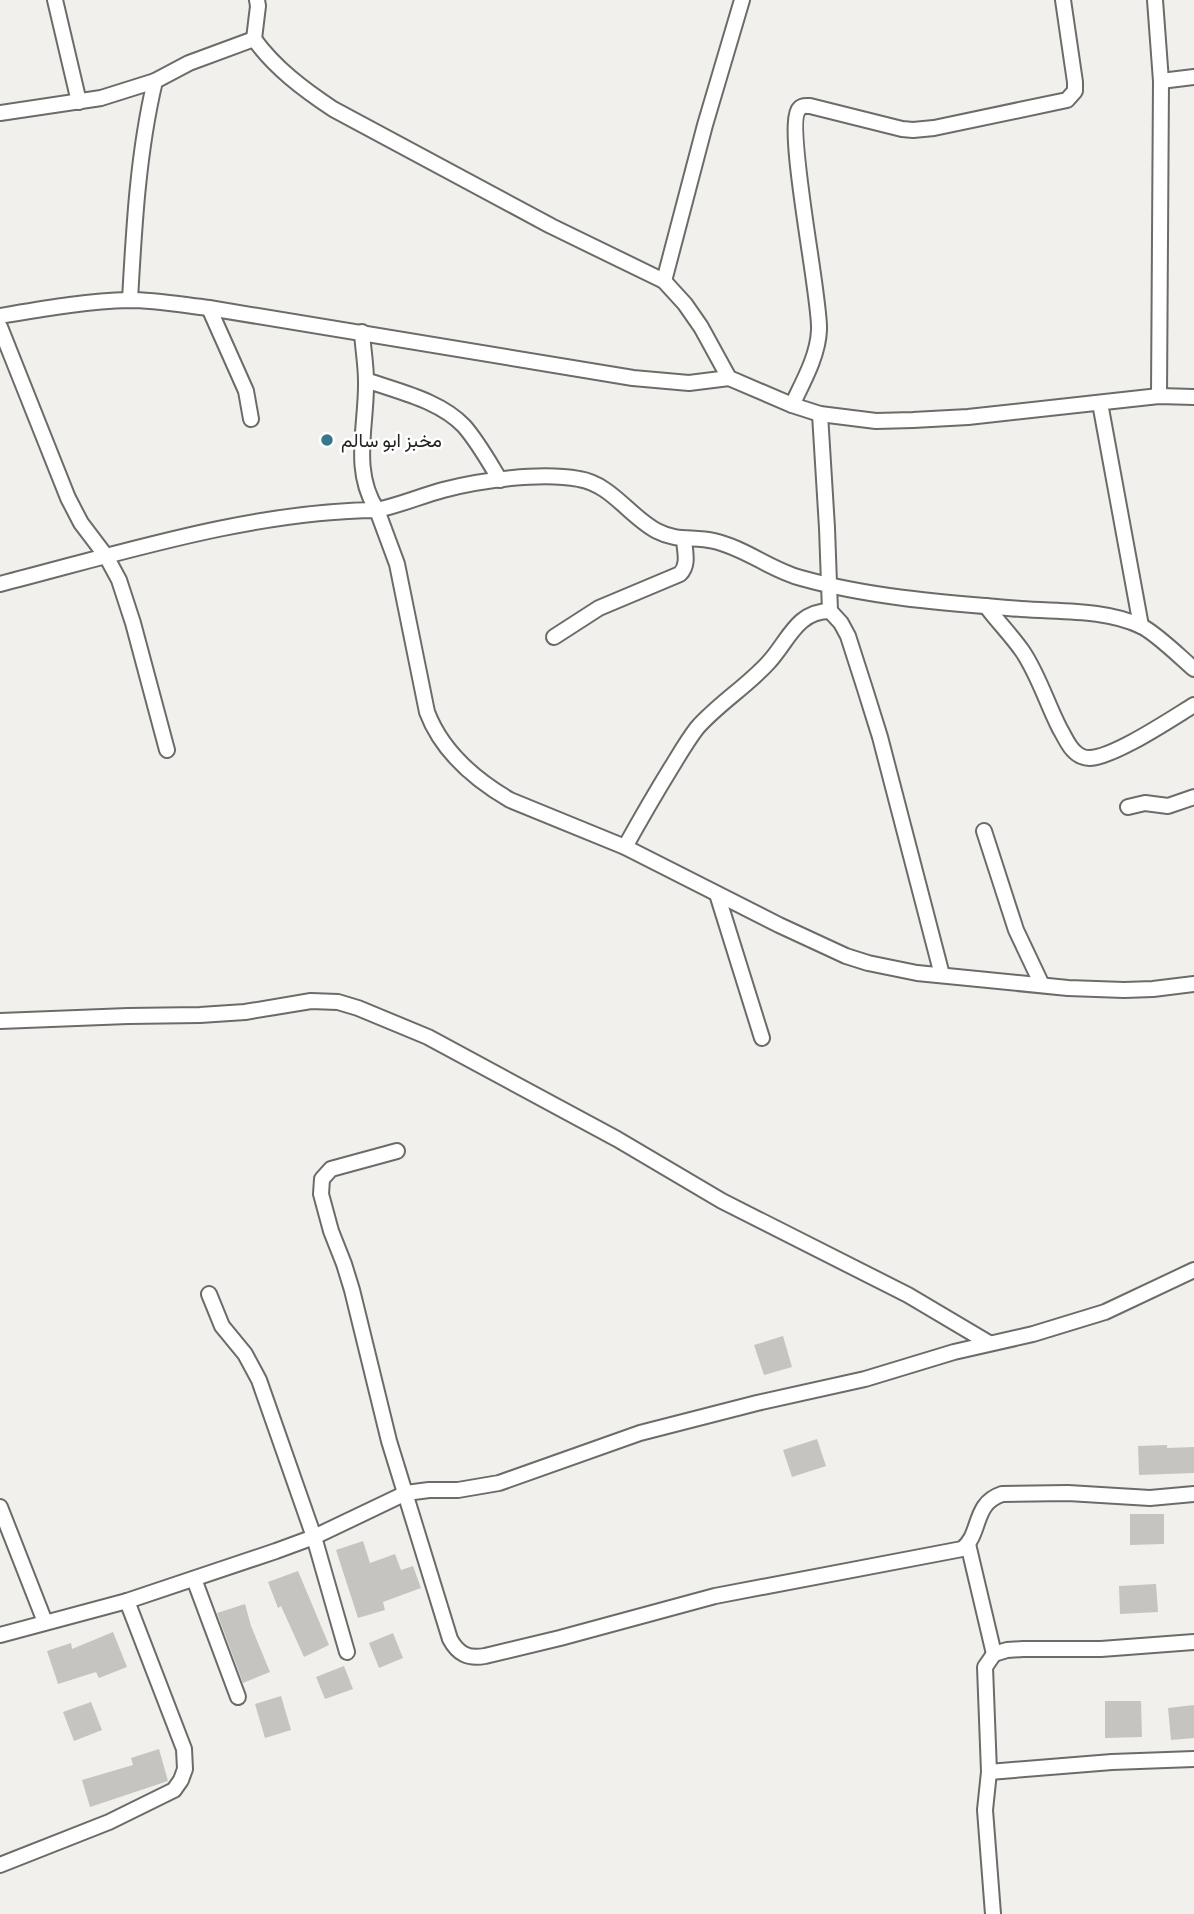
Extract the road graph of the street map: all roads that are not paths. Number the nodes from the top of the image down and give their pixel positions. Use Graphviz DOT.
graph roads {
  1 [pos="55,0"];
  2 [pos="742,0"];
  3 [pos="1063,0"];
  4 [pos="1154,0"];
  5 [pos="259,2"];
  6 [pos="254,39"];
  7 [pos="1194,77"];
  8 [pos="155,81"];
  9 [pos="1161,81"];
  10 [pos="79,102"];
  11 [pos="0,113"];
  12 [pos="664,281"];
  13 [pos="130,300"];
  14 [pos="209,308"];
  15 [pos="0,316"];
  16 [pos="0,327"];
  17 [pos="362,332"];
  18 [pos="729,378"];
  19 [pos="366,380"];
  20 [pos="1159,396"];
  21 [pos="1194,397"];
  22 [pos="1100,404"];
  23 [pos="792,405"];
  24 [pos="820,414"];
  25 [pos="251,419"];
  26 [pos="500,480"];
  27 [pos="377,510"];
  28 [pos="684,540"];
  29 [pos="106,556"];
  30 [pos="0,584"];
  31 [pos="829,585"];
  32 [pos="986,606"];
  33 [pos="830,611"];
  34 [pos="1141,626"];
  35 [pos="554,637"];
  36 [pos="1194,669"];
  37 [pos="1194,705"];
  38 [pos="167,750"];
  39 [pos="1194,797"];
  40 [pos="1128,807"];
  41 [pos="984,831"];
  42 [pos="625,847"];
  43 [pos="717,894"];
  44 [pos="942,975"];
  45 [pos="1194,984"];
  46 [pos="1042,985"];
  47 [pos="0,1021"];
  48 [pos="762,1038"];
  49 [pos="397,1151"];
  50 [pos="1194,1270"];
  51 [pos="209,1294"];
  52 [pos="989,1343"];
  53 [pos="405,1493"];
  54 [pos="1194,1494"];
  55 [pos="0,1507"];
  56 [pos="314,1537"];
  57 [pos="968,1544"];
  58 [pos="194,1578"];
  59 [pos="127,1601"];
  60 [pos="45,1622"];
  61 [pos="0,1635"];
  62 [pos="1194,1642"];
  63 [pos="347,1652"];
  64 [pos="994,1654"];
  65 [pos="238,1697"];
  66 [pos="1194,1759"];
  67 [pos="989,1772"];
  68 [pos="0,1865"];
  69 [pos="993,1914"];
  1 -- 10 [label="street"];
  2 -- 12 [label="street"];
  3 -- 23 [label="street"];
  4 -- 9 [label="street"];
  5 -- 6 [label="street"];
  6 -- 8 [label="street"];
  6 -- 12 [label="street"];
  7 -- 9 [label="street"];
  8 -- 10 [label="street"];
  8 -- 13 [label="street"];
  9 -- 20 [label="street"];
  10 -- 11 [label="street"];
  12 -- 18 [label="street"];
  13 -- 14 [label="street"];
  13 -- 15 [label="street"];
  14 -- 17 [label="street"];
  14 -- 25 [label="street"];
  16 -- 29 [label="street"];
  17 -- 18 [label="street"];
  17 -- 19 [label="street"];
  18 -- 23 [label="street"];
  19 -- 26 [label="street"];
  19 -- 27 [label="street"];
  20 -- 21 [label="street"];
  20 -- 22 [label="street"];
  22 -- 24 [label="street"];
  22 -- 34 [label="street"];
  23 -- 24 [label="street"];
  24 -- 31 [label="street"];
  26 -- 27 [label="street"];
  26 -- 28 [label="street"];
  27 -- 29 [label="street"];
  27 -- 42 [label="street"];
  28 -- 31 [label="street"];
  28 -- 35 [label="street"];
  29 -- 30 [label="street"];
  29 -- 38 [label="street"];
  31 -- 32 [label="street"];
  31 -- 33 [label="street"];
  32 -- 34 [label="street"];
  32 -- 37 [label="street"];
  33 -- 42 [label="street"];
  33 -- 44 [label="street"];
  34 -- 36 [label="street"];
  39 -- 40 [label="street"];
  41 -- 46 [label="street"];
  42 -- 43 [label="street"];
  43 -- 44 [label="street"];
  43 -- 48 [label="street"];
  44 -- 46 [label="street"];
  45 -- 46 [label="street"];
  47 -- 52 [label="street"];
  49 -- 53 [label="street"];
  50 -- 52 [label="street"];
  51 -- 56 [label="street"];
  52 -- 53 [label="street"];
  53 -- 56 [label="street"];
  53 -- 57 [label="street"];
  54 -- 57 [label="street"];
  55 -- 60 [label="street"];
  56 -- 58 [label="street"];
  56 -- 63 [label="street"];
  57 -- 64 [label="street"];
  58 -- 59 [label="street"];
  58 -- 65 [label="street"];
  59 -- 60 [label="street"];
  59 -- 68 [label="street"];
  60 -- 61 [label="street"];
  62 -- 64 [label="street"];
  64 -- 67 [label="street"];
  66 -- 67 [label="street"];
  67 -- 69 [label="street"];
}
